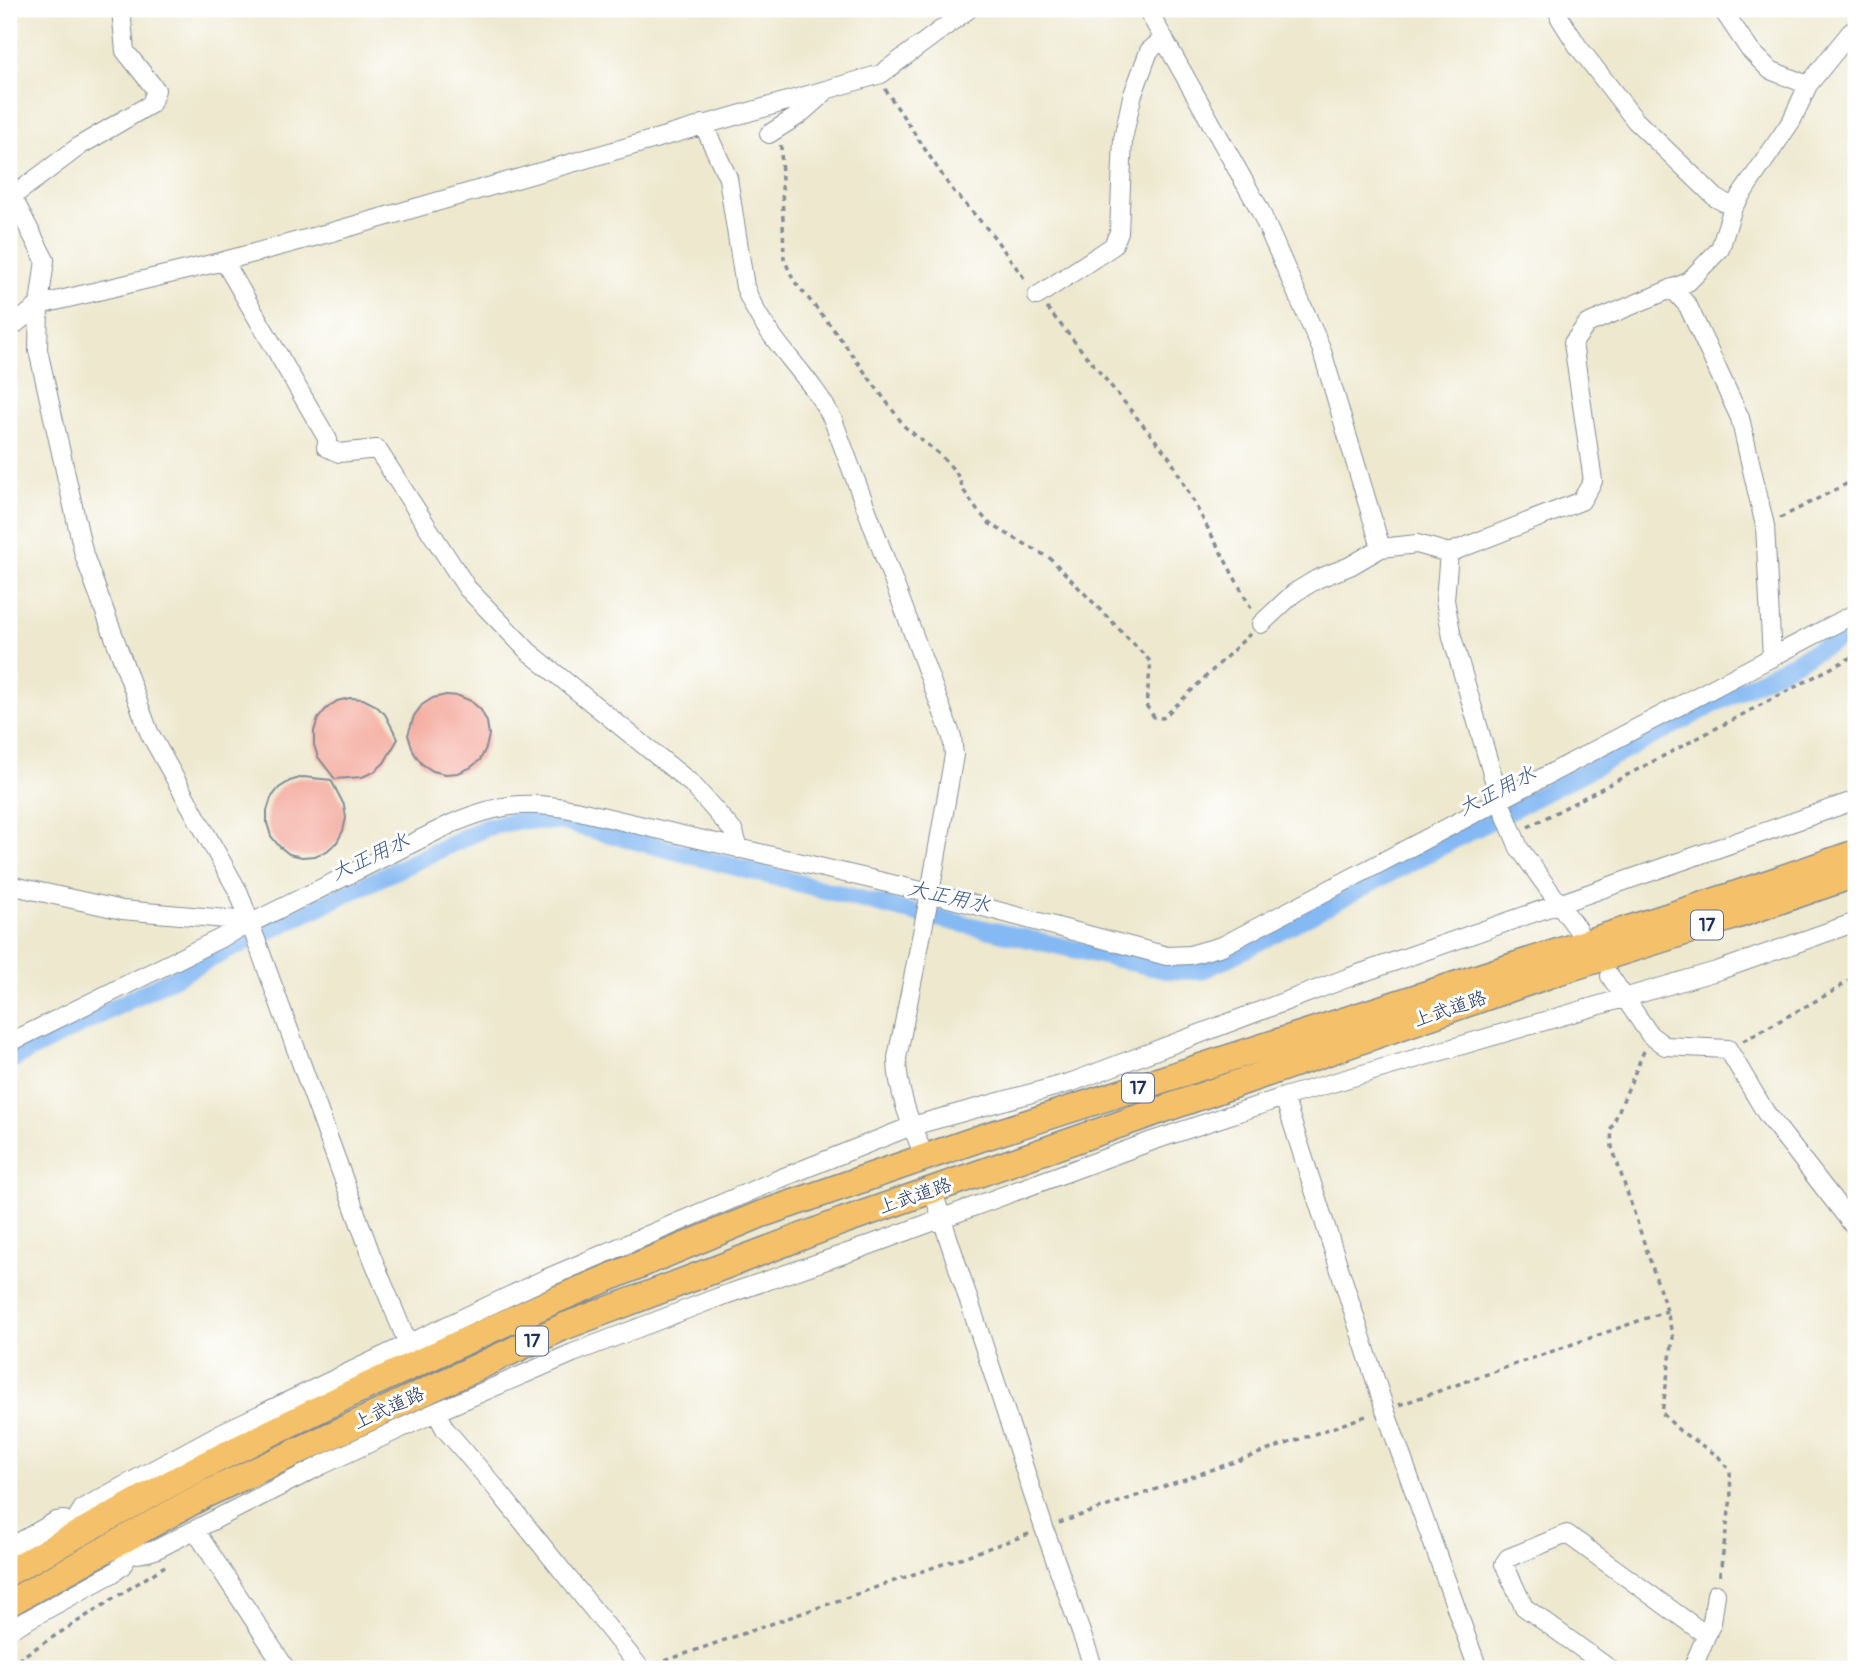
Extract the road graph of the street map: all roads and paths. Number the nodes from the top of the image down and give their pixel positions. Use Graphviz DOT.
graph roads {
  1 [pos="121,9"];
  2 [pos="969,9"];
  3 [pos="1147,9"];
  4 [pos="1558,9"];
  5 [pos="1722,9"];
  6 [pos="1856,28"];
  7 [pos="1164,38"];
  8 [pos="876,75"];
  9 [pos="1808,85"];
  10 [pos="829,88"];
  11 [pos="703,124"];
  12 [pos="775,130"];
  13 [pos="11,193"];
  14 [pos="1733,207"];
  15 [pos="224,261"];
  16 [pos="1672,288"];
  17 [pos="1037,296"];
  18 [pos="38,305"];
  19 [pos="9,329"];
  20 [pos="1856,479"];
  21 [pos="1765,526"];
  22 [pos="1381,548"];
  23 [pos="1449,553"];
  24 [pos="1856,613"];
  25 [pos="1261,624"];
  26 [pos="1856,655"];
  27 [pos="1772,659"];
  28 [pos="1856,800"];
  29 [pos="1500,802"];
  30 [pos="1512,830"];
  31 [pos="1856,840"];
  32 [pos="739,849"];
  33 [pos="1856,853"];
  34 [pos="1856,874"];
  35 [pos="1856,883"];
  36 [pos="9,885"];
  37 [pos="929,898"];
  38 [pos="1558,903"];
  39 [pos="1731,906"];
  40 [pos="1856,922"];
  41 [pos="250,924"];
  42 [pos="1578,930"];
  43 [pos="1856,975"];
  44 [pos="1610,976"];
  45 [pos="1625,996"];
  46 [pos="1650,1035"];
  47 [pos="9,1043"];
  48 [pos="1728,1049"];
  49 [pos="1284,1097"];
  50 [pos="912,1126"];
  51 [pos="922,1151"];
  52 [pos="939,1209"];
  53 [pos="1856,1230"];
  54 [pos="1667,1311"];
  55 [pos="408,1344"];
  56 [pos="1385,1410"];
  57 [pos="436,1412"];
  58 [pos="1044,1528"];
  59 [pos="76,1529"];
  60 [pos="195,1530"];
  61 [pos="9,1548"];
  62 [pos="122,1549"];
  63 [pos="168,1564"];
  64 [pos="9,1572"];
  65 [pos="1716,1594"];
  66 [pos="9,1603"];
  67 [pos="9,1630"];
  68 [pos="1706,1636"];
  69 [pos="9,1665"];
  70 [pos="286,1669"];
  71 [pos="641,1669"];
  72 [pos="1094,1669"];
  73 [pos="1478,1669"];
  74 [pos="1610,1669"];
  75 [pos="1692,1669"];
  1 -- 13 [label="street"];
  2 -- 8 [label="street"];
  3 -- 7 [label="street"];
  4 -- 14 [label="street"];
  5 -- 9 [label="street"];
  6 -- 9 [label="street"];
  7 -- 17 [label="street"];
  7 -- 22 [label="street"];
  8 -- 10 [label="street"];
  8 -- 17 [label="path"];
  9 -- 14 [label="street"];
  10 -- 11 [label="street"];
  10 -- 12 [label="street"];
  11 -- 15 [label="street"];
  11 -- 37 [label="street"];
  12 -- 25 [label="path"];
  13 -- 18 [label="street"];
  14 -- 16 [label="street"];
  15 -- 18 [label="street"];
  15 -- 32 [label="street"];
  16 -- 21 [label="street"];
  16 -- 23 [label="street"];
  17 -- 25 [label="path"];
  18 -- 19 [label="street"];
  18 -- 41 [label="street"];
  20 -- 21 [label="path"];
  21 -- 27 [label="street"];
  22 -- 23 [label="street"];
  22 -- 25 [label="street"];
  23 -- 29 [label="street"];
  24 -- 27 [label="street"];
  26 -- 30 [label="path"];
  27 -- 29 [label="street"];
  28 -- 38 [label="street"];
  29 -- 30 [label="street"];
  29 -- 37 [label="street"];
  30 -- 38 [label="street"];
  31 -- 39 [label="highway, 17"];
  32 -- 37 [label="street"];
  32 -- 41 [label="street"];
  33 -- 39 [label="highway, 上武道路 / 17"];
  34 -- 39 [label="highway, 上武道路 / 17"];
  35 -- 39 [label="highway, 17"];
  36 -- 41 [label="street"];
  37 -- 50 [label="street"];
  38 -- 42 [label="street"];
  38 -- 50 [label="street"];
  39 -- 59 [label="highway, 上武道路 / 17"];
  39 -- 62 [label="highway, 上武道路 / 17"];
  40 -- 45 [label="street"];
  41 -- 47 [label="street"];
  41 -- 55 [label="street"];
  43 -- 48 [label="path"];
  44 -- 45 [label="street"];
  45 -- 46 [label="street"];
  45 -- 49 [label="street"];
  46 -- 48 [label="street"];
  46 -- 54 [label="path"];
  48 -- 53 [label="street"];
  49 -- 52 [label="street"];
  49 -- 56 [label="street"];
  50 -- 51 [label="street"];
  50 -- 55 [label="street"];
  52 -- 57 [label="street"];
  52 -- 58 [label="street"];
  54 -- 56 [label="path"];
  54 -- 65 [label="path"];
  55 -- 59 [label="street"];
  56 -- 58 [label="path"];
  56 -- 73 [label="street"];
  57 -- 60 [label="street"];
  57 -- 71 [label="street"];
  58 -- 71 [label="path"];
  58 -- 72 [label="street"];
  59 -- 61 [label="street"];
  59 -- 64 [label="highway, 上武道路 / 17"];
  60 -- 62 [label="street"];
  60 -- 70 [label="street"];
  62 -- 66 [label="highway, 上武道路 / 17"];
  62 -- 67 [label="street"];
  63 -- 69 [label="path"];
  65 -- 68 [label="street"];
  68 -- 74 [label="street"];
  68 -- 75 [label="street"];
}
